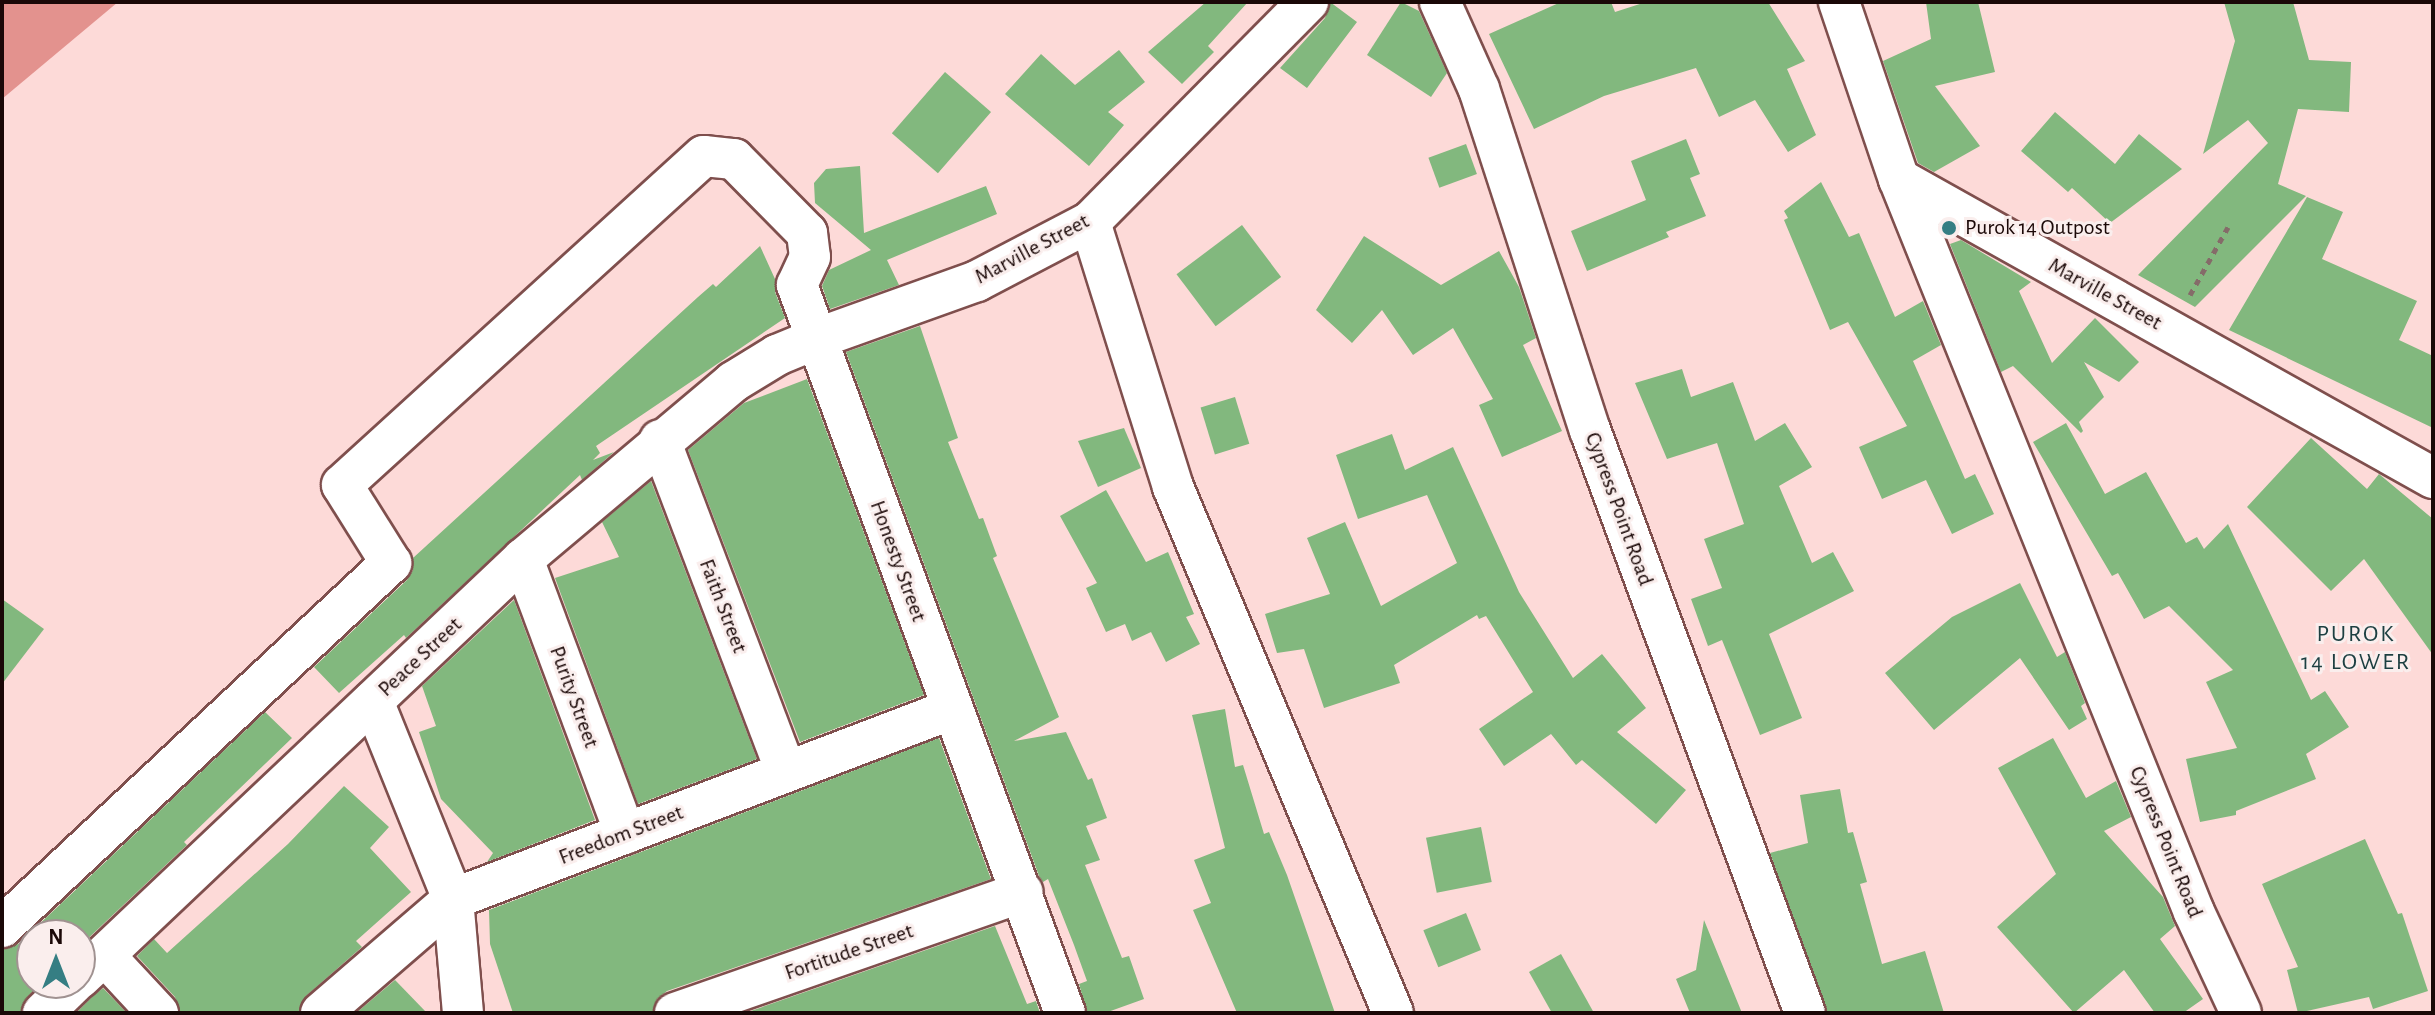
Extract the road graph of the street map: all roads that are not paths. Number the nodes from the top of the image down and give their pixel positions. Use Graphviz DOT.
graph roads {
  1 [pos="1308,2"];
  2 [pos="1440,2"];
  3 [pos="1839,2"];
  4 [pos="1899,179"];
  5 [pos="1090,222"];
  6 [pos="818,338"];
  7 [pos="777,355"];
  8 [pos="660,440"];
  9 [pos="2433,478"];
  10 [pos="523,559"];
  11 [pos="373,701"];
  12 [pos="952,709"];
  13 [pos="786,771"];
  14 [pos="625,834"];
  15 [pos="1023,892"];
  16 [pos="453,899"];
  17 [pos="23,919"];
  18 [pos="96,963"];
  19 [pos="96,970"];
  20 [pos="57,999"];
  21 [pos="43,1013"];
  22 [pos="158,1013"];
  23 [pos="321,1013"];
  24 [pos="463,1013"];
  25 [pos="675,1013"];
  26 [pos="1065,1013"];
  27 [pos="1393,1013"];
  28 [pos="1805,1013"];
  29 [pos="2241,1013"];
  1 -- 5 [label="street, Marville Street"];
  2 -- 28 [label="street, Cypress Point Road"];
  3 -- 4 [label="street"];
  4 -- 9 [label="street, Marville Street"];
  4 -- 29 [label="street, Cypress Point Road"];
  5 -- 6 [label="street, Marville Street"];
  5 -- 27 [label="street"];
  6 -- 7 [label="street, Marville Street"];
  6 -- 12 [label="street, Honesty Street"];
  6 -- 17 [label="street, Honesty Street"];
  7 -- 8 [label="street, Peace Street"];
  8 -- 10 [label="street, Peace Street"];
  8 -- 13 [label="street, Faith Street"];
  10 -- 11 [label="street, Peace Street"];
  10 -- 14 [label="street, Purity Street"];
  11 -- 16 [label="street"];
  11 -- 18 [label="street, Peace Street"];
  12 -- 13 [label="street, Freedom Street"];
  12 -- 15 [label="street, Honesty Street"];
  13 -- 14 [label="street, Freedom Street"];
  14 -- 16 [label="street, Freedom Street"];
  15 -- 25 [label="street, Fortitude Street"];
  15 -- 26 [label="street, Honesty Street"];
  16 -- 23 [label="street, Freedom Street"];
  16 -- 24 [label="street"];
  19 -- 22 [label="street"];
  20 -- 21 [label="street"];
}
